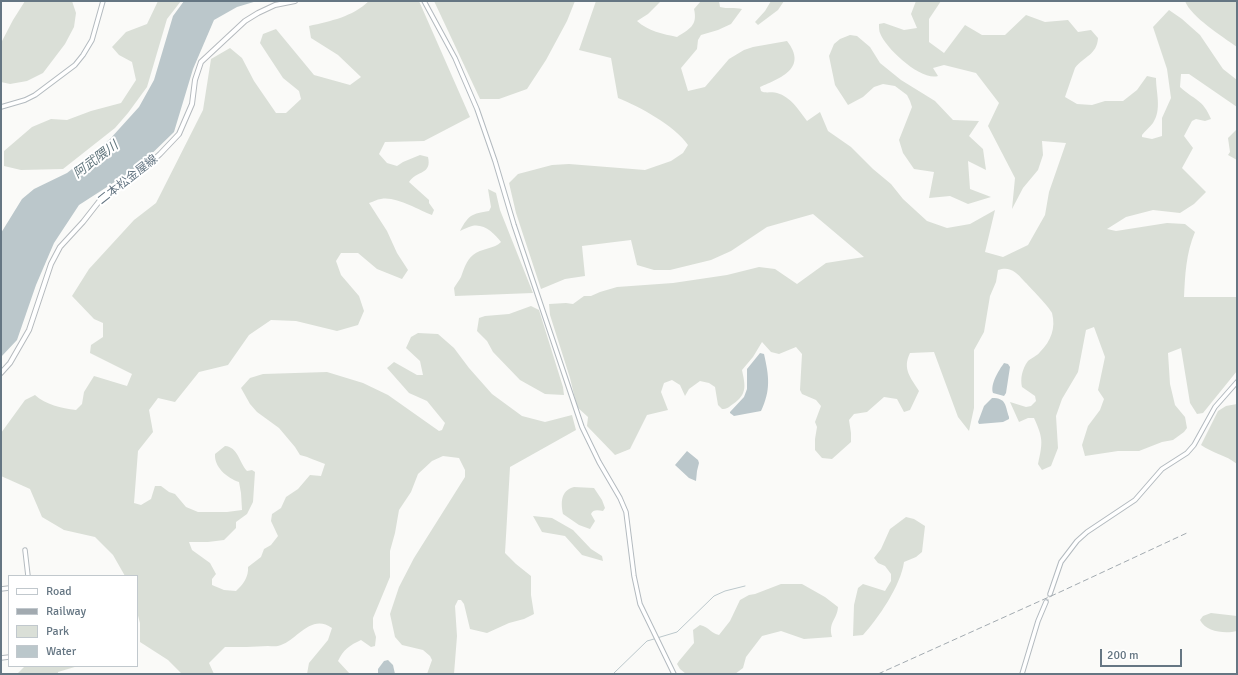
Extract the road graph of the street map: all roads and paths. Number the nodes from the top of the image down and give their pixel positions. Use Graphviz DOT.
graph roads {
  1 [pos="102,1"];
  2 [pos="295,1"];
  3 [pos="424,1"];
  4 [pos="1,107"];
  5 [pos="1,373"];
  6 [pos="1237,382"];
  7 [pos="25,550"];
  8 [pos="28,575"];
  9 [pos="1050,594"];
  10 [pos="1046,602"];
  11 [pos="674,674"];
  12 [pos="1022,674"];
  1 -- 4 [label="street"];
  2 -- 5 [label="main road, 二本松金屋線"];
  3 -- 11 [label="street"];
  6 -- 9 [label="street"];
  7 -- 8 [label="street"];
  10 -- 12 [label="street"];
}
